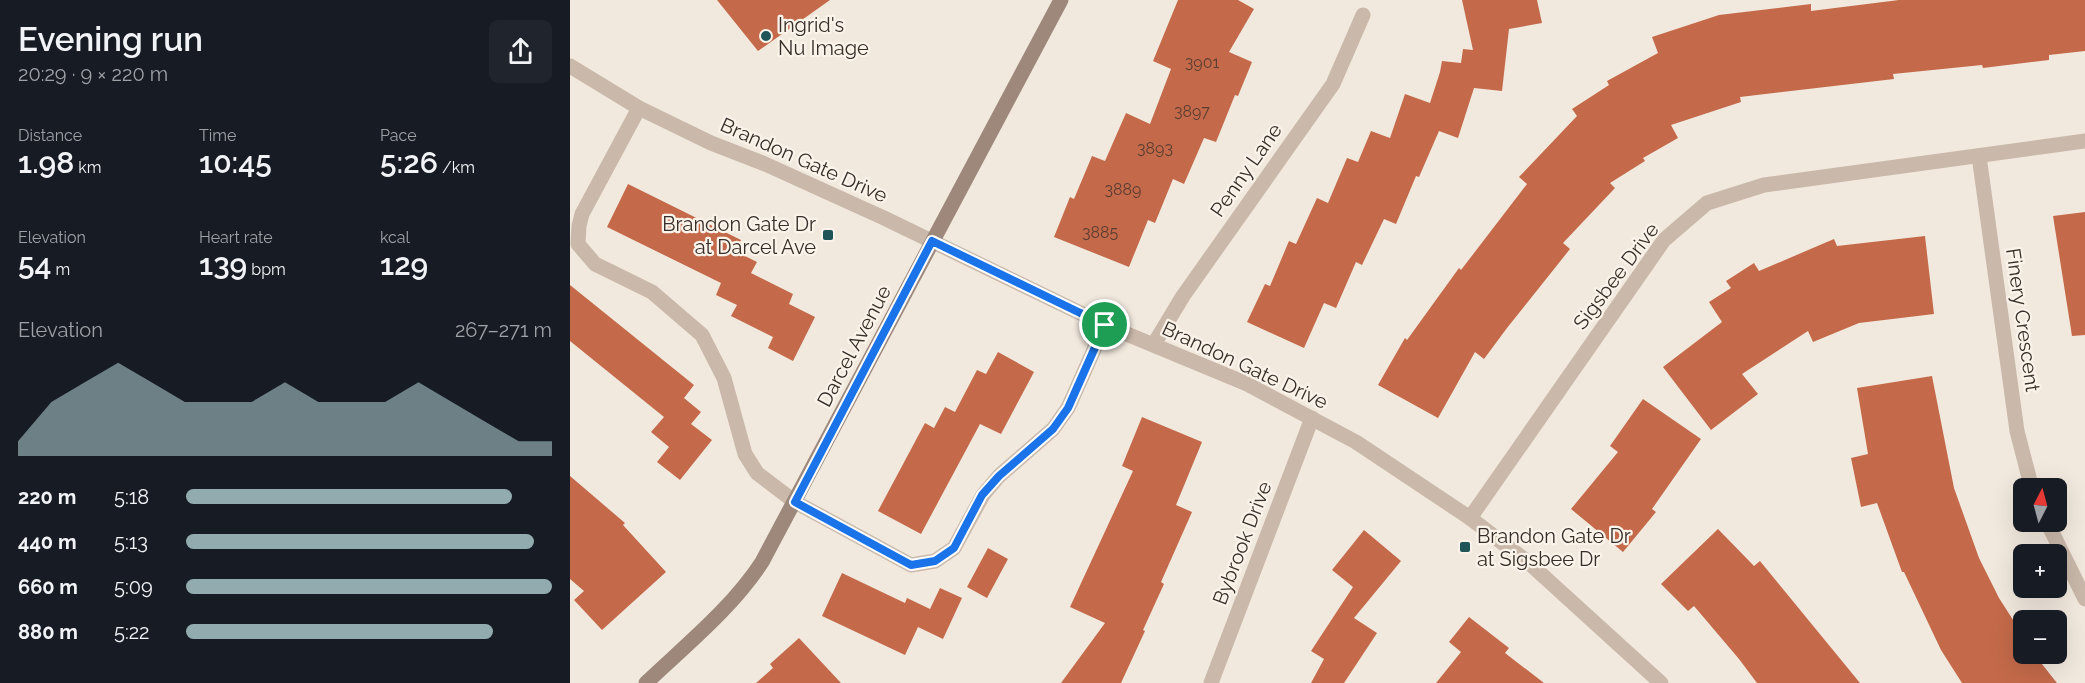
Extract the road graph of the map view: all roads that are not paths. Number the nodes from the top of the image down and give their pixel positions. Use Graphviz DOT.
graph roads {
  1 [pos="1061,0"];
  2 [pos="1363,15"];
  3 [pos="570,66"];
  4 [pos="639,108"];
  5 [pos="2085,141"];
  6 [pos="1979,156"];
  7 [pos="932,241"];
  8 [pos="1105,325"];
  9 [pos="1154,344"];
  10 [pos="1312,418"];
  11 [pos="2029,478"];
  12 [pos="795,502"];
  13 [pos="1470,518"];
  14 [pos="2052,532"];
  15 [pos="2085,599"];
  16 [pos="646,683"];
  17 [pos="1211,683"];
  18 [pos="1661,683"];
  1 -- 7 [label="street, Darcel Avenue"];
  2 -- 9 [label="street, Penny Lane"];
  3 -- 4 [label="street, Brandon Gate Drive"];
  4 -- 7 [label="street, Brandon Gate Drive"];
  4 -- 12 [label="street"];
  5 -- 6 [label="street, Sigsbee Drive"];
  6 -- 11 [label="street, Finery Crescent"];
  6 -- 13 [label="street, Sigsbee Drive"];
  7 -- 8 [label="street, Brandon Gate Drive"];
  7 -- 12 [label="street, Darcel Avenue"];
  8 -- 9 [label="street, Brandon Gate Drive"];
  8 -- 12 [label="street"];
  9 -- 10 [label="street, Brandon Gate Drive"];
  10 -- 13 [label="street, Brandon Gate Drive"];
  10 -- 17 [label="street, Bybrook Drive"];
  12 -- 16 [label="street, Darcel Avenue"];
  13 -- 18 [label="street, Brandon Gate Drive"];
  14 -- 15 [label="street"];
}
